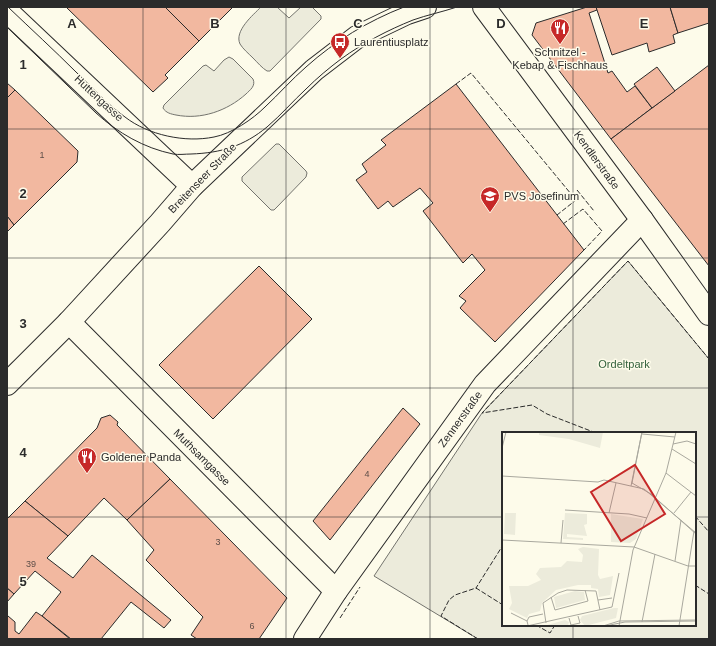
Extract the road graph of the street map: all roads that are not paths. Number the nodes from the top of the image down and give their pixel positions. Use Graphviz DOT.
graph roads {
  1 [pos="425,7"];
  2 [pos="484,7"];
  3 [pos="7,10"];
  4 [pos="192,186"];
  5 [pos="642,220"];
  6 [pos="709,314"];
  7 [pos="69,322"];
  8 [pos="7,384"];
  9 [pos="336,592"];
  10 [pos="305,639"];
  1 -- 4 [label="street, Breitenseer Straße"];
  2 -- 5 [label="street, Kendlerstraße"];
  3 -- 4 [label="street, Huttengasse"];
  4 -- 7 [label="street, Breitenseer Straße"];
  5 -- 6 [label="street, Kendlerstraße"];
  5 -- 9 [label="street, Zennerstraße"];
  7 -- 8 [label="street, Breitenseer Straße"];
  7 -- 9 [label="street, Muthsamgasse"];
  9 -- 10 [label="street, Zennerstraße"];
}
